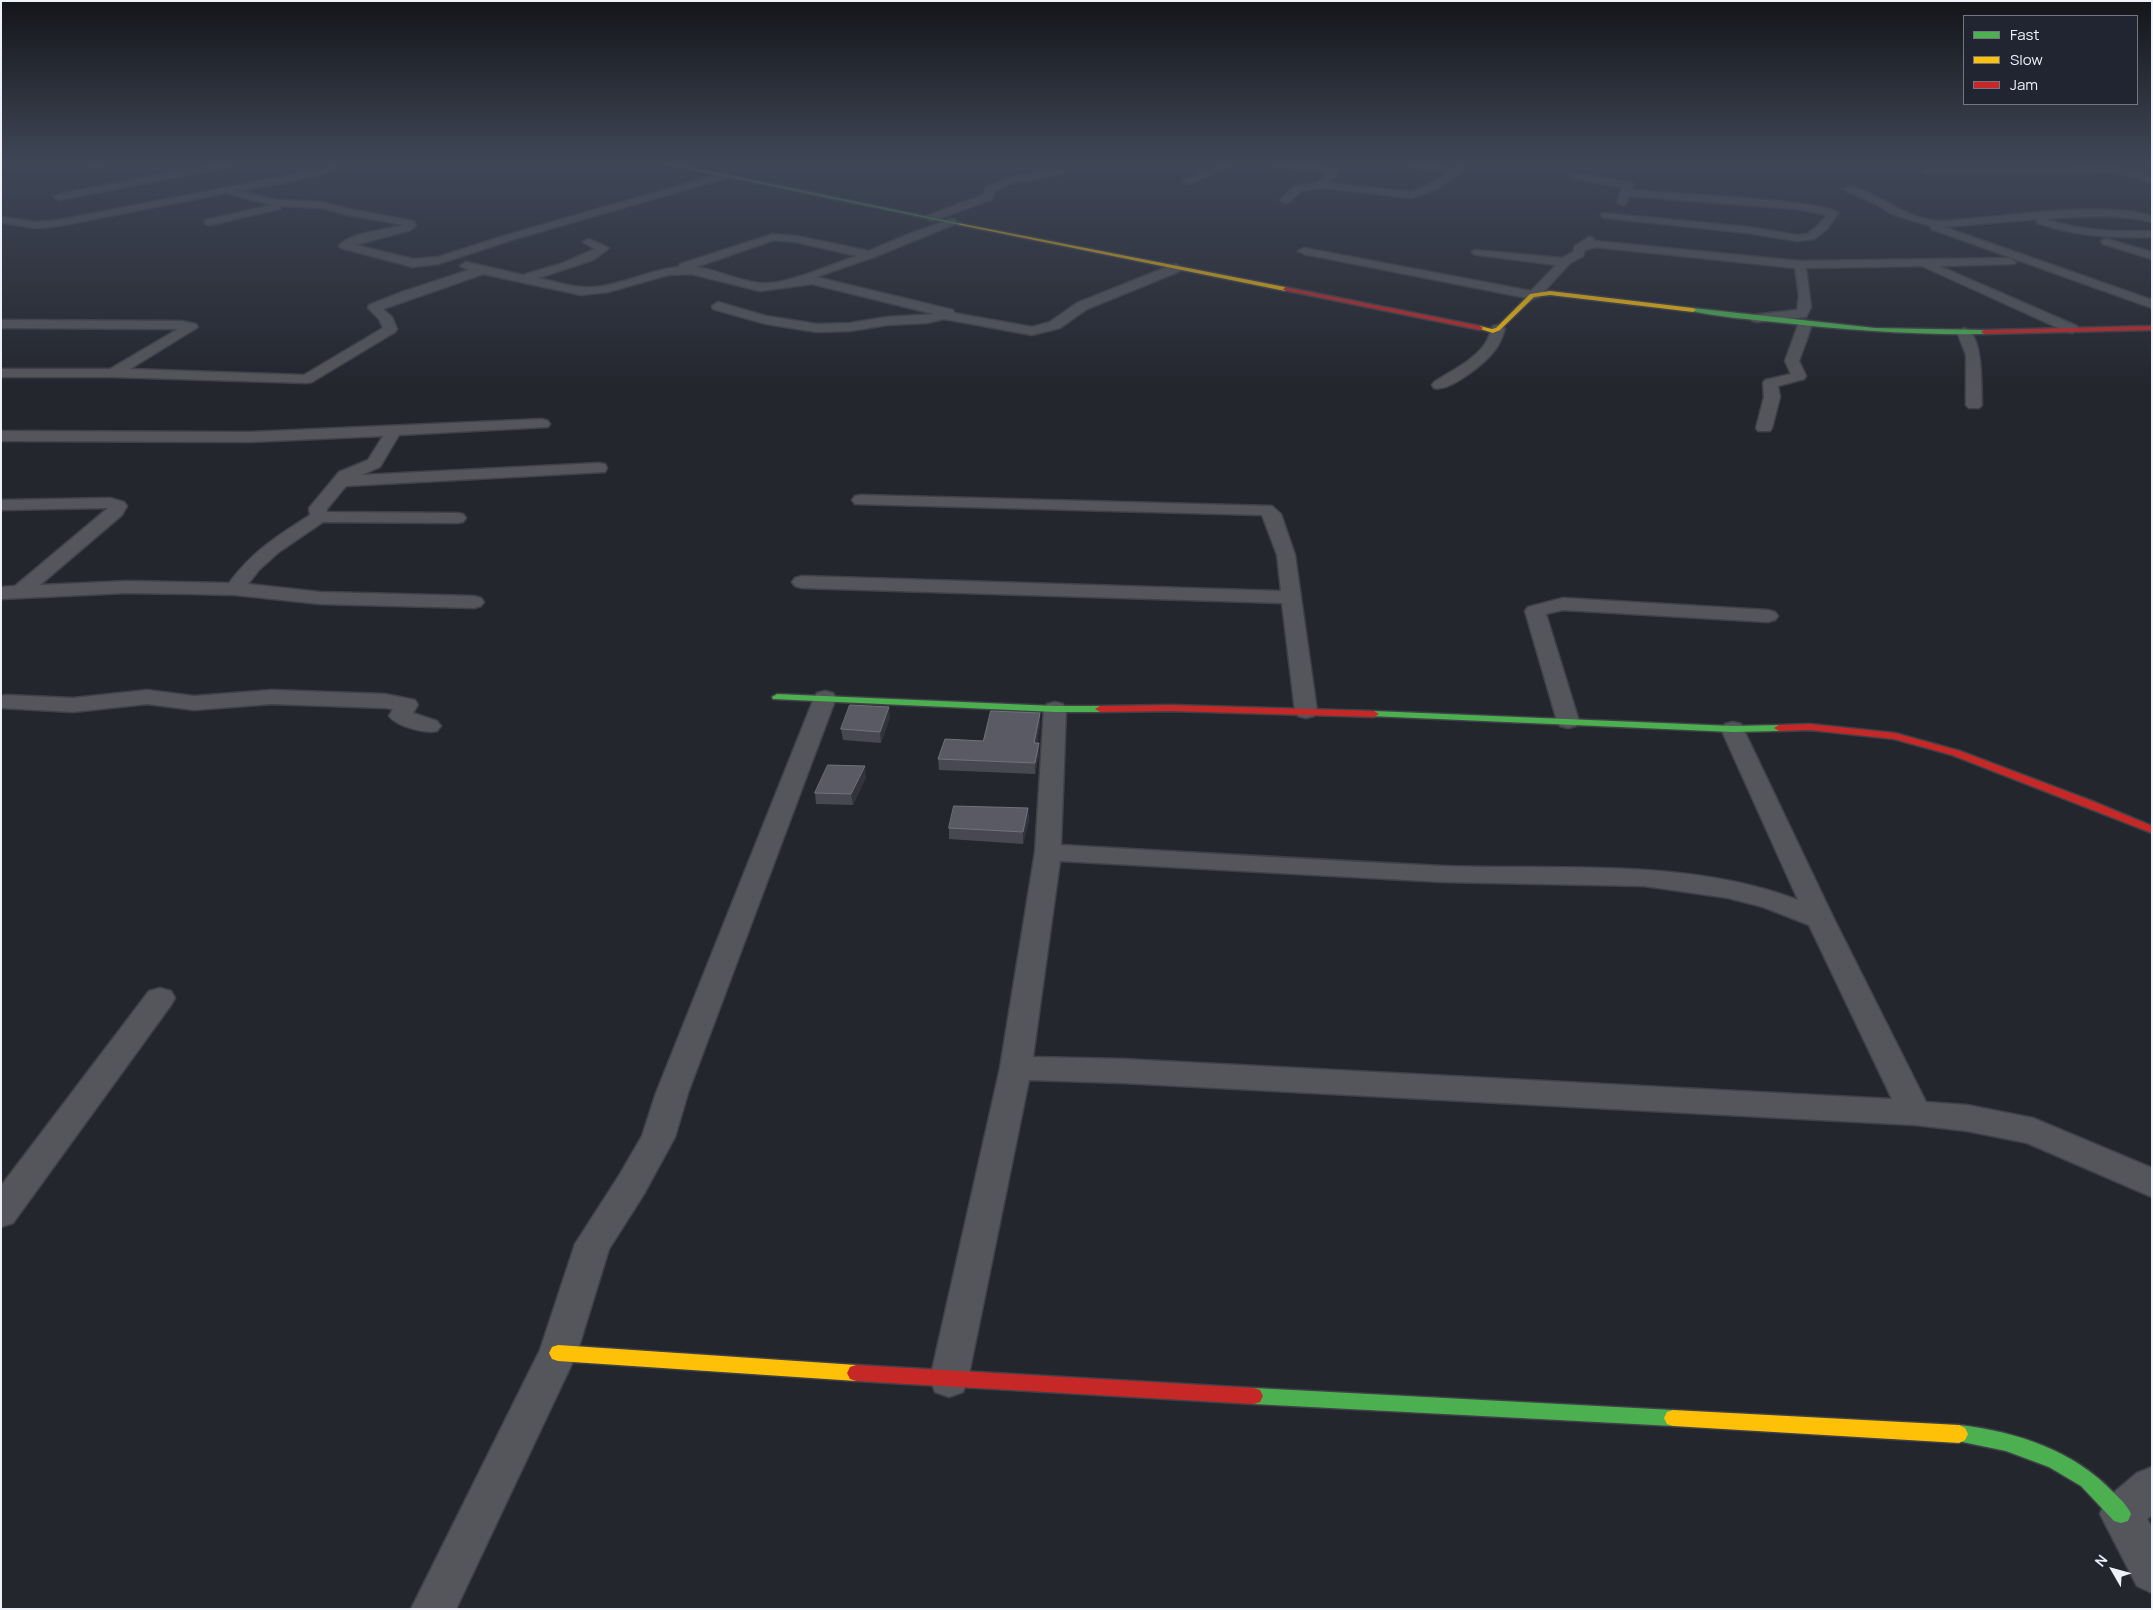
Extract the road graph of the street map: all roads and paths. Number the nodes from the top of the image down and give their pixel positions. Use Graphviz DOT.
graph roads {
  1 [pos="360,239"];
  2 [pos="507,239"];
  3 [pos="767,239"];
  4 [pos="797,239"];
  5 [pos="906,239"];
  6 [pos="1035,239"];
  7 [pos="1589,239"];
  8 [pos="1769,239"];
  9 [pos="1809,239"];
  10 [pos="1968,239"];
  11 [pos="2097,239"];
  12 [pos="589,242"];
  13 [pos="2152,242"];
  14 [pos="2116,245"];
  15 [pos="1579,248"];
  16 [pos="1304,251"];
  17 [pos="1478,252"];
  18 [pos="1802,253"];
  19 [pos="870,255"];
  20 [pos="2152,256"];
  21 [pos="441,260"];
  22 [pos="1565,262"];
  23 [pos="2030,262"];
  24 [pos="1920,263"];
  25 [pos="1176,268"];
  26 [pos="482,270"];
  27 [pos="674,271"];
  28 [pos="524,279"];
  29 [pos="800,279"];
  30 [pos="774,288"];
  31 [pos="598,292"];
  32 [pos="1534,294"];
  33 [pos="2152,295"];
  34 [pos="2130,296"];
  35 [pos="570,300"];
  36 [pos="2152,304"];
  37 [pos="944,315"];
  38 [pos="1757,318"];
  39 [pos="1807,322"];
  40 [pos="1,324"];
  41 [pos="2152,328"];
  42 [pos="1498,329"];
  43 [pos="2072,329"];
  44 [pos="1964,332"];
  45 [pos="1,373"];
  46 [pos="113,374"];
  47 [pos="1439,385"];
  48 [pos="1974,405"];
  49 [pos="542,424"];
  50 [pos="1764,428"];
  51 [pos="394,431"];
  52 [pos="1,436"];
  53 [pos="374,463"];
  54 [pos="599,468"];
  55 [pos="405,479"];
  56 [pos="341,481"];
  57 [pos="861,500"];
  58 [pos="1,505"];
  59 [pos="319,517"];
  60 [pos="457,518"];
  61 [pos="802,582"];
  62 [pos="235,589"];
  63 [pos="11,592"];
  64 [pos="1290,597"];
  65 [pos="474,602"];
  66 [pos="1768,616"];
  67 [pos="777,697"];
  68 [pos="825,698"];
  69 [pos="3,703"];
  70 [pos="1055,709"];
  71 [pos="1306,711"];
  72 [pos="1568,721"];
  73 [pos="429,726"];
  74 [pos="1734,729"];
  75 [pos="2152,830"];
  76 [pos="1048,852"];
  77 [pos="1820,918"];
  78 [pos="160,998"];
  79 [pos="1016,1068"];
  80 [pos="1915,1113"];
  81 [pos="2152,1183"];
  82 [pos="1,1213"];
  83 [pos="558,1353"];
  84 [pos="949,1379"];
  85 [pos="2152,1487"];
  86 [pos="2121,1514"];
  87 [pos="2152,1571"];
  88 [pos="433,1609"];
  1 -- 21 [label="street"];
  2 -- 21 [label="street"];
  3 -- 27 [label="street"];
  4 -- 19 [label="street"];
  5 -- 19 [label="street"];
  6 -- 25 [label="street"];
  7 -- 15 [label="street"];
  8 -- 18 [label="street"];
  9 -- 18 [label="street"];
  10 -- 23 [label="street"];
  11 -- 14 [label="street"];
  12 -- 28 [label="street"];
  13 -- 14 [label="street"];
  14 -- 20 [label="street"];
  15 -- 18 [label="street"];
  15 -- 22 [label="street"];
  16 -- 32 [label="street"];
  17 -- 22 [label="street"];
  18 -- 24 [label="street"];
  18 -- 39 [label="street"];
  19 -- 29 [label="street"];
  21 -- 26 [label="street"];
  22 -- 32 [label="street"];
  23 -- 24 [label="street"];
  23 -- 34 [label="street"];
  24 -- 43 [label="street"];
  25 -- 37 [label="street"];
  25 -- 42 [label="street"];
  26 -- 28 [label="street"];
  26 -- 46 [label="street"];
  27 -- 30 [label="street"];
  27 -- 31 [label="street"];
  28 -- 31 [label="street"];
  29 -- 30 [label="street"];
  29 -- 37 [label="street"];
  30 -- 37 [label="street"];
  31 -- 35 [label="street"];
  32 -- 38 [label="street"];
  32 -- 42 [label="street"];
  33 -- 34 [label="street"];
  34 -- 36 [label="street"];
  38 -- 39 [label="street"];
  39 -- 44 [label="street"];
  39 -- 50 [label="street"];
  40 -- 46 [label="street"];
  41 -- 43 [label="street"];
  42 -- 47 [label="street"];
  43 -- 44 [label="street"];
  44 -- 48 [label="street"];
  45 -- 46 [label="street"];
  49 -- 51 [label="street"];
  51 -- 52 [label="street"];
  51 -- 53 [label="street"];
  53 -- 55 [label="street"];
  53 -- 56 [label="street"];
  54 -- 55 [label="street"];
  55 -- 56 [label="street"];
  56 -- 59 [label="street"];
  57 -- 64 [label="street"];
  58 -- 63 [label="street"];
  59 -- 60 [label="street"];
  59 -- 62 [label="street"];
  61 -- 64 [label="street"];
  62 -- 63 [label="street"];
  62 -- 65 [label="street"];
  64 -- 71 [label="street"];
  66 -- 72 [label="street"];
  67 -- 68 [label="street"];
  68 -- 70 [label="street"];
  68 -- 83 [label="street"];
  69 -- 73 [label="street"];
  70 -- 71 [label="street"];
  70 -- 76 [label="street"];
  71 -- 72 [label="street"];
  72 -- 74 [label="street"];
  74 -- 75 [label="street"];
  74 -- 77 [label="street"];
  76 -- 77 [label="street"];
  76 -- 79 [label="street"];
  77 -- 80 [label="street"];
  78 -- 82 [label="street"];
  79 -- 80 [label="street"];
  79 -- 84 [label="street"];
  80 -- 81 [label="street"];
  83 -- 84 [label="street"];
  83 -- 88 [label="street"];
  84 -- 86 [label="street"];
  85 -- 86 [label="street"];
  86 -- 87 [label="street"];
}
